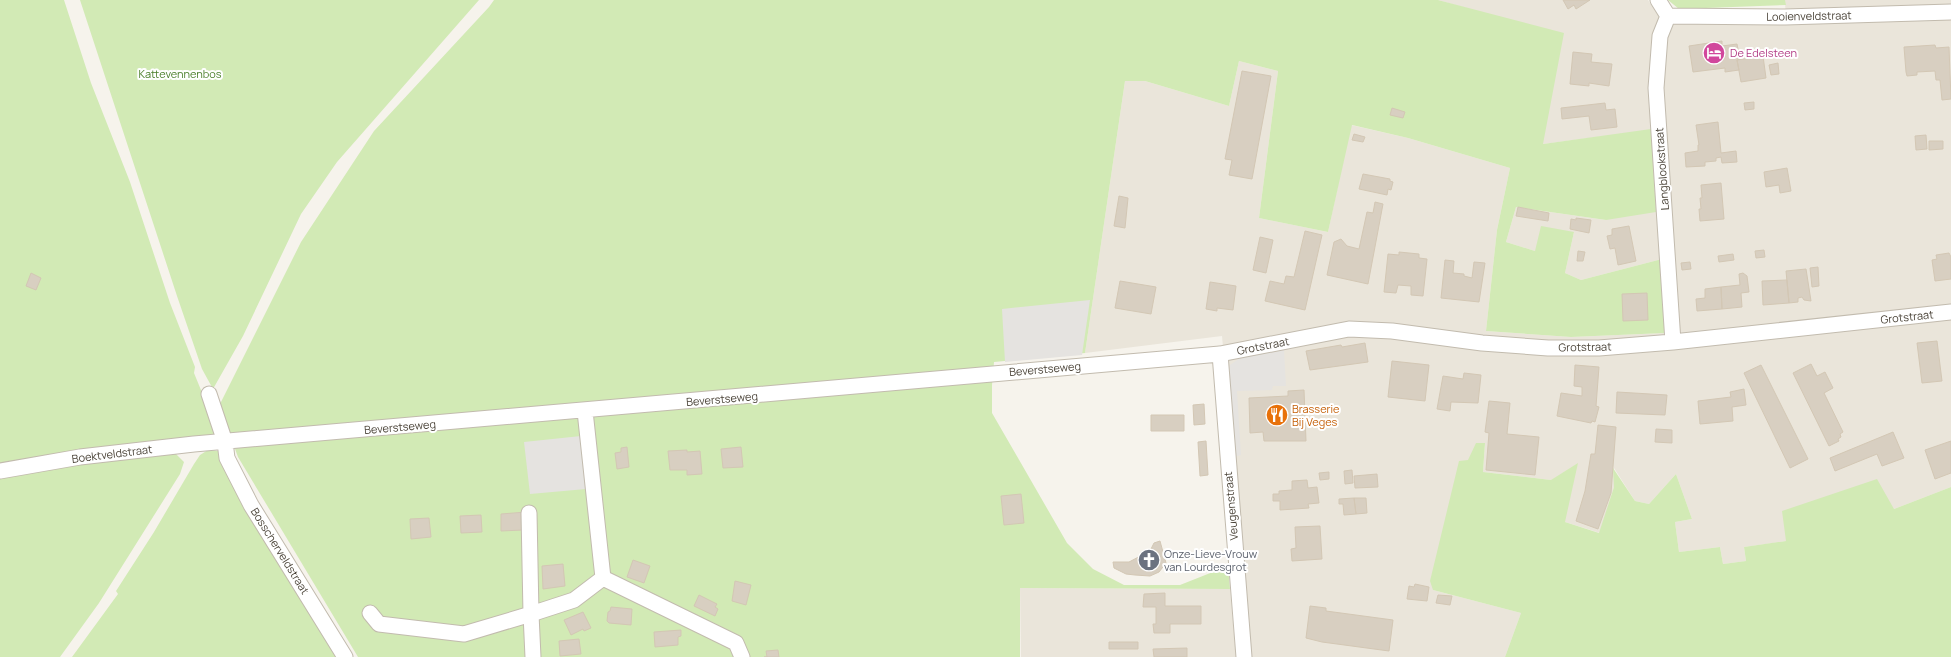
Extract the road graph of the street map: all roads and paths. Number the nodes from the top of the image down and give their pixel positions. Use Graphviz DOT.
graph roads {
  1 [pos="1658,0"];
  2 [pos="1951,12"];
  3 [pos="1668,16"];
  4 [pos="1951,312"];
  5 [pos="1674,342"];
  6 [pos="1220,354"];
  7 [pos="209,394"];
  8 [pos="585,411"];
  9 [pos="225,442"];
  10 [pos="0,472"];
  11 [pos="529,513"];
  12 [pos="603,578"];
  13 [pos="370,613"];
  14 [pos="531,614"];
  15 [pos="345,657"];
  16 [pos="533,657"];
  17 [pos="742,657"];
  18 [pos="1244,657"];
  1 -- 3 [label="street"];
  2 -- 3 [label="street, Looienveldstraat"];
  3 -- 5 [label="street, Langblookstraat"];
  4 -- 5 [label="street, Grotstraat"];
  5 -- 6 [label="street, Grotstraat"];
  6 -- 8 [label="street, Beverstseweg"];
  6 -- 18 [label="street, Veugenstraat"];
  7 -- 9 [label="street, Bosscherveldstraat"];
  8 -- 9 [label="street, Beverstseweg"];
  8 -- 12 [label="street"];
  9 -- 10 [label="street, Boektveldstraat"];
  9 -- 15 [label="street, Bosscherveldstraat"];
  11 -- 14 [label="street"];
  12 -- 14 [label="street"];
  12 -- 17 [label="street"];
  13 -- 14 [label="street"];
  14 -- 16 [label="street"];
}
